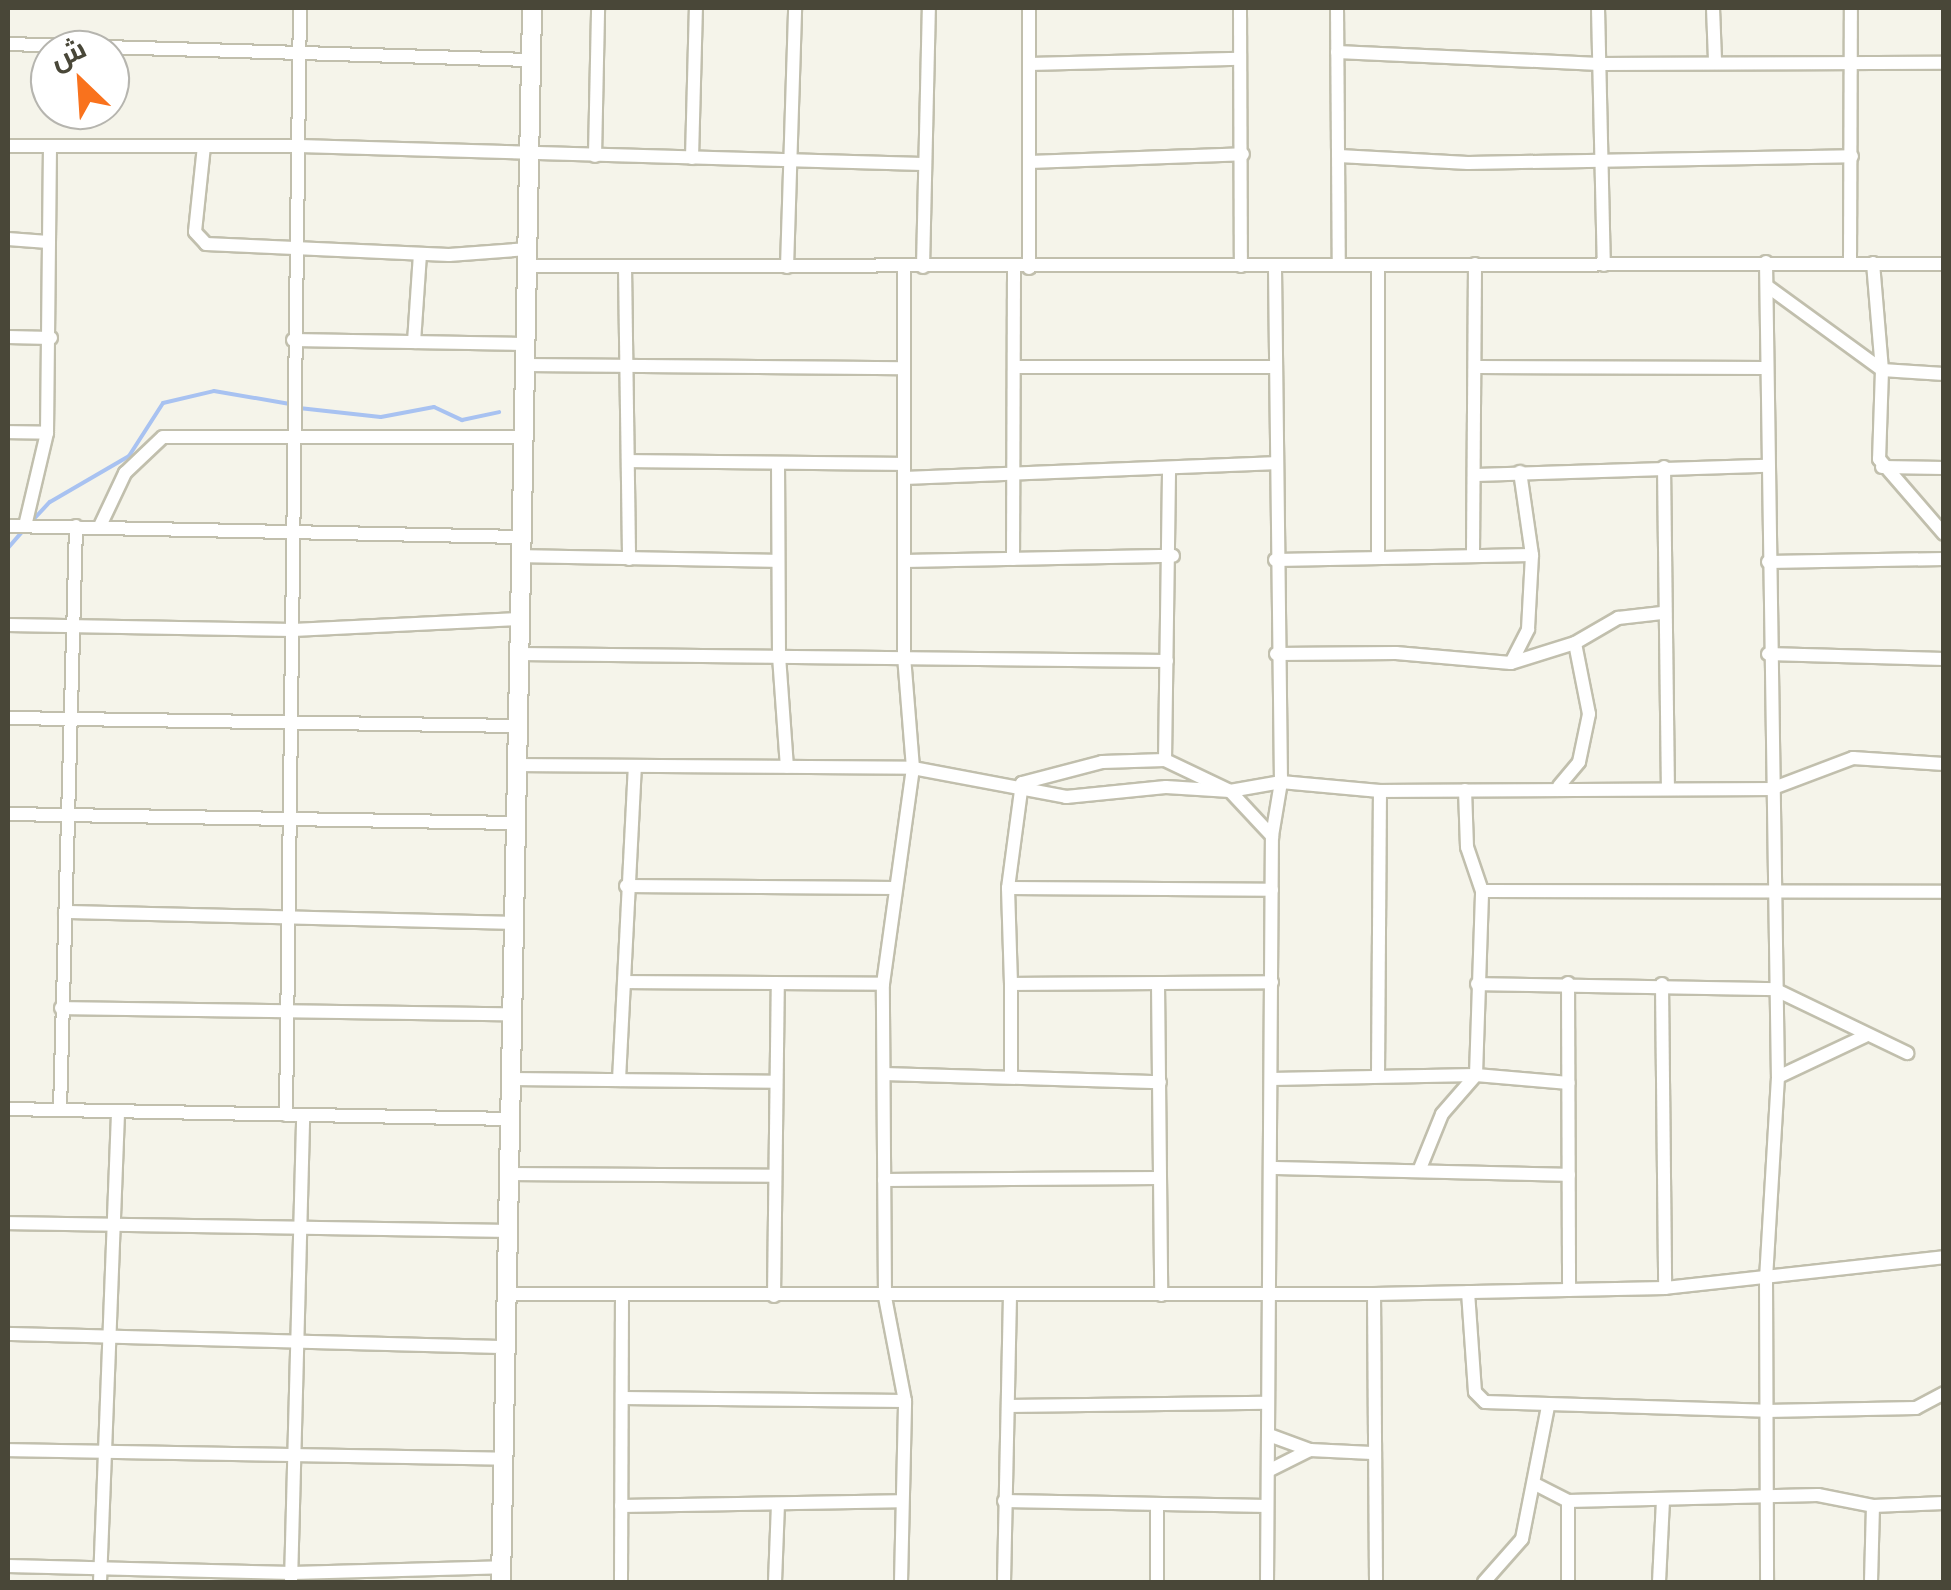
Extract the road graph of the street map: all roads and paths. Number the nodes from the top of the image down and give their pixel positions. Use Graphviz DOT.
graph roads {
  1 [pos="300,8"];
  2 [pos="532,8"];
  3 [pos="598,8"];
  4 [pos="696,8"];
  5 [pos="794,8"];
  6 [pos="929,8"];
  7 [pos="1029,8"];
  8 [pos="1240,8"];
  9 [pos="1336,8"];
  10 [pos="1598,8"];
  11 [pos="1712,8"];
  12 [pos="1851,8"];
  13 [pos="8,44"];
  14 [pos="1338,52"];
  15 [pos="301,53"];
  16 [pos="1240,59"];
  17 [pos="530,60"];
  18 [pos="1715,60"];
  19 [pos="1852,62"];
  20 [pos="1944,63"];
  21 [pos="1029,64"];
  22 [pos="1599,64"];
  23 [pos="8,146"];
  24 [pos="204,146"];
  25 [pos="299,146"];
  26 [pos="50,147"];
  27 [pos="1243,154"];
  28 [pos="529,156"];
  29 [pos="594,156"];
  30 [pos="1338,156"];
  31 [pos="1852,156"];
  32 [pos="1602,157"];
  33 [pos="692,158"];
  34 [pos="790,160"];
  35 [pos="1029,162"];
  36 [pos="923,164"];
  37 [pos="8,239"];
  38 [pos="48,242"];
  39 [pos="295,248"];
  40 [pos="420,254"];
  41 [pos="528,258"];
  42 [pos="1766,262"];
  43 [pos="1850,263"];
  44 [pos="1873,263"];
  45 [pos="1338,264"];
  46 [pos="1475,264"];
  47 [pos="1944,264"];
  48 [pos="1378,265"];
  49 [pos="1604,265"];
  50 [pos="1241,266"];
  51 [pos="1275,266"];
  52 [pos="624,267"];
  53 [pos="787,267"];
  54 [pos="904,267"];
  55 [pos="923,267"];
  56 [pos="1021,268"];
  57 [pos="1767,286"];
  58 [pos="8,337"];
  59 [pos="50,338"];
  60 [pos="293,340"];
  61 [pos="414,342"];
  62 [pos="524,344"];
  63 [pos="525,365"];
  64 [pos="626,366"];
  65 [pos="1014,366"];
  66 [pos="1274,367"];
  67 [pos="1477,367"];
  68 [pos="904,368"];
  69 [pos="1767,368"];
  70 [pos="1882,370"];
  71 [pos="1944,374"];
  72 [pos="8,432"];
  73 [pos="47,433"];
  74 [pos="294,437"];
  75 [pos="524,437"];
  76 [pos="628,461"];
  77 [pos="778,463"];
  78 [pos="1274,463"];
  79 [pos="1767,466"];
  80 [pos="1664,467"];
  81 [pos="1882,467"];
  82 [pos="1944,468"];
  83 [pos="1170,469"];
  84 [pos="904,471"];
  85 [pos="1520,472"];
  86 [pos="1014,474"];
  87 [pos="1476,476"];
  88 [pos="8,526"];
  89 [pos="25,526"];
  90 [pos="76,526"];
  91 [pos="100,526"];
  92 [pos="293,534"];
  93 [pos="1944,534"];
  94 [pos="520,537"];
  95 [pos="1473,553"];
  96 [pos="1532,555"];
  97 [pos="521,556"];
  98 [pos="1173,556"];
  99 [pos="1378,557"];
  100 [pos="629,559"];
  101 [pos="1014,559"];
  102 [pos="1944,559"];
  103 [pos="1275,560"];
  104 [pos="778,562"];
  105 [pos="904,562"];
  106 [pos="1768,562"];
  107 [pos="1662,612"];
  108 [pos="522,620"];
  109 [pos="8,624"];
  110 [pos="71,627"];
  111 [pos="293,630"];
  112 [pos="1575,643"];
  113 [pos="519,654"];
  114 [pos="1276,654"];
  115 [pos="1768,654"];
  116 [pos="778,656"];
  117 [pos="904,657"];
  118 [pos="1944,658"];
  119 [pos="1167,661"];
  120 [pos="1512,663"];
  121 [pos="68,716"];
  122 [pos="8,718"];
  123 [pos="290,725"];
  124 [pos="518,726"];
  125 [pos="1166,760"];
  126 [pos="1944,764"];
  127 [pos="518,766"];
  128 [pos="635,766"];
  129 [pos="787,767"];
  130 [pos="913,768"];
  131 [pos="1281,782"];
  132 [pos="1022,784"];
  133 [pos="1559,786"];
  134 [pos="1771,788"];
  135 [pos="1668,789"];
  136 [pos="1230,790"];
  137 [pos="1465,790"];
  138 [pos="1380,791"];
  139 [pos="8,814"];
  140 [pos="67,816"];
  141 [pos="287,822"];
  142 [pos="515,823"];
  143 [pos="1272,836"];
  144 [pos="626,886"];
  145 [pos="895,888"];
  146 [pos="1008,888"];
  147 [pos="1773,889"];
  148 [pos="1272,890"];
  149 [pos="1482,891"];
  150 [pos="1944,892"];
  151 [pos="65,912"];
  152 [pos="288,915"];
  153 [pos="511,923"];
  154 [pos="625,982"];
  155 [pos="1272,982"];
  156 [pos="1568,983"];
  157 [pos="778,984"];
  158 [pos="884,984"];
  159 [pos="1011,984"];
  160 [pos="1158,984"];
  161 [pos="1476,984"];
  162 [pos="1662,984"];
  163 [pos="1774,989"];
  164 [pos="62,1008"];
  165 [pos="288,1013"];
  166 [pos="513,1014"];
  167 [pos="1865,1036"];
  168 [pos="1907,1053"];
  169 [pos="884,1074"];
  170 [pos="1378,1074"];
  171 [pos="1476,1075"];
  172 [pos="1012,1077"];
  173 [pos="1778,1077"];
  174 [pos="1271,1078"];
  175 [pos="511,1079"];
  176 [pos="620,1080"];
  177 [pos="776,1082"];
  178 [pos="1160,1082"];
  179 [pos="1570,1083"];
  180 [pos="8,1110"];
  181 [pos="60,1110"];
  182 [pos="118,1112"];
  183 [pos="286,1115"];
  184 [pos="304,1116"];
  185 [pos="510,1118"];
  186 [pos="1270,1168"];
  187 [pos="1419,1172"];
  188 [pos="506,1174"];
  189 [pos="1569,1175"];
  190 [pos="775,1176"];
  191 [pos="1159,1178"];
  192 [pos="884,1180"];
  193 [pos="8,1223"];
  194 [pos="110,1225"];
  195 [pos="302,1230"];
  196 [pos="505,1231"];
  197 [pos="1944,1257"];
  198 [pos="1766,1278"];
  199 [pos="1666,1288"];
  200 [pos="1569,1290"];
  201 [pos="1267,1292"];
  202 [pos="1468,1292"];
  203 [pos="505,1294"];
  204 [pos="1374,1294"];
  205 [pos="622,1296"];
  206 [pos="774,1296"];
  207 [pos="1010,1296"];
  208 [pos="1160,1296"];
  209 [pos="885,1297"];
  210 [pos="8,1334"];
  211 [pos="106,1335"];
  212 [pos="301,1340"];
  213 [pos="504,1346"];
  214 [pos="1944,1393"];
  215 [pos="622,1398"];
  216 [pos="905,1401"];
  217 [pos="1268,1404"];
  218 [pos="1008,1406"];
  219 [pos="1548,1407"];
  220 [pos="1766,1411"];
  221 [pos="1269,1435"];
  222 [pos="8,1450"];
  223 [pos="1310,1450"];
  224 [pos="104,1451"];
  225 [pos="1372,1454"];
  226 [pos="291,1456"];
  227 [pos="501,1459"];
  228 [pos="1268,1472"];
  229 [pos="1534,1484"];
  230 [pos="1768,1496"];
  231 [pos="1663,1500"];
  232 [pos="1004,1501"];
  233 [pos="1568,1501"];
  234 [pos="898,1502"];
  235 [pos="1944,1503"];
  236 [pos="778,1504"];
  237 [pos="621,1506"];
  238 [pos="1157,1506"];
  239 [pos="1267,1506"];
  240 [pos="1873,1506"];
  241 [pos="8,1566"];
  242 [pos="501,1574"];
  243 [pos="100,1576"];
  244 [pos="292,1578"];
  245 [pos="621,1582"];
  246 [pos="775,1582"];
  247 [pos="901,1582"];
  248 [pos="1004,1582"];
  249 [pos="1157,1582"];
  250 [pos="1267,1582"];
  251 [pos="1376,1582"];
  252 [pos="1484,1582"];
  253 [pos="1568,1582"];
  254 [pos="1658,1582"];
  255 [pos="1767,1582"];
  256 [pos="1871,1582"];
  1 -- 15 [label="street"];
  2 -- 17 [label="street"];
  3 -- 29 [label="street"];
  4 -- 33 [label="street"];
  5 -- 34 [label="street"];
  6 -- 36 [label="street"];
  7 -- 21 [label="street"];
  8 -- 16 [label="street"];
  9 -- 14 [label="street"];
  10 -- 22 [label="street"];
  11 -- 18 [label="street"];
  12 -- 19 [label="street"];
  13 -- 15 [label="street"];
  14 -- 22 [label="street"];
  14 -- 30 [label="street"];
  15 -- 17 [label="street"];
  15 -- 25 [label="street"];
  16 -- 21 [label="street"];
  16 -- 27 [label="street"];
  17 -- 28 [label="street"];
  18 -- 19 [label="street"];
  18 -- 22 [label="street"];
  19 -- 20 [label="street"];
  19 -- 31 [label="street"];
  21 -- 35 [label="street"];
  22 -- 32 [label="street"];
  23 -- 26 [label="street"];
  24 -- 25 [label="street"];
  24 -- 26 [label="street"];
  24 -- 39 [label="street"];
  25 -- 28 [label="street"];
  25 -- 39 [label="street"];
  26 -- 38 [label="street"];
  27 -- 35 [label="street"];
  27 -- 50 [label="street"];
  28 -- 29 [label="street"];
  28 -- 41 [label="street"];
  29 -- 33 [label="street"];
  30 -- 32 [label="street"];
  30 -- 45 [label="street"];
  31 -- 32 [label="street"];
  31 -- 43 [label="street"];
  32 -- 49 [label="street"];
  33 -- 34 [label="street"];
  34 -- 36 [label="street"];
  34 -- 53 [label="street"];
  35 -- 56 [label="street"];
  36 -- 55 [label="street"];
  37 -- 38 [label="street"];
  38 -- 59 [label="street"];
  39 -- 40 [label="street"];
  39 -- 60 [label="street"];
  40 -- 41 [label="street"];
  40 -- 61 [label="street"];
  41 -- 52 [label="street"];
  41 -- 62 [label="street"];
  42 -- 43 [label="street"];
  42 -- 49 [label="street"];
  42 -- 57 [label="street"];
  43 -- 44 [label="street"];
  44 -- 47 [label="street"];
  44 -- 70 [label="street"];
  45 -- 48 [label="street"];
  45 -- 51 [label="street"];
  46 -- 48 [label="street"];
  46 -- 49 [label="street"];
  46 -- 67 [label="street"];
  48 -- 99 [label="street"];
  50 -- 51 [label="street"];
  50 -- 56 [label="street"];
  51 -- 66 [label="street"];
  52 -- 53 [label="street"];
  52 -- 64 [label="street"];
  53 -- 54 [label="street"];
  54 -- 55 [label="street"];
  54 -- 68 [label="street"];
  55 -- 56 [label="street"];
  56 -- 65 [label="street"];
  57 -- 69 [label="street"];
  57 -- 70 [label="street"];
  58 -- 59 [label="street"];
  59 -- 73 [label="street"];
  60 -- 61 [label="street"];
  60 -- 74 [label="street"];
  61 -- 62 [label="street"];
  62 -- 63 [label="street"];
  63 -- 64 [label="street"];
  63 -- 75 [label="street"];
  64 -- 68 [label="street"];
  64 -- 76 [label="street"];
  65 -- 66 [label="street"];
  65 -- 86 [label="street"];
  66 -- 78 [label="street"];
  67 -- 69 [label="street"];
  67 -- 87 [label="street"];
  68 -- 84 [label="street"];
  69 -- 79 [label="street"];
  70 -- 71 [label="street"];
  70 -- 81 [label="street"];
  72 -- 73 [label="street"];
  73 -- 89 [label="street"];
  74 -- 75 [label="street"];
  74 -- 91 [label="street"];
  74 -- 92 [label="street"];
  75 -- 94 [label="street"];
  76 -- 77 [label="street"];
  76 -- 100 [label="street"];
  77 -- 84 [label="street"];
  77 -- 104 [label="street"];
  78 -- 83 [label="street"];
  78 -- 103 [label="street"];
  79 -- 80 [label="street"];
  79 -- 106 [label="street"];
  80 -- 85 [label="street"];
  80 -- 107 [label="street"];
  81 -- 82 [label="street"];
  81 -- 93 [label="street"];
  83 -- 86 [label="street"];
  83 -- 98 [label="street"];
  84 -- 86 [label="street"];
  84 -- 105 [label="street"];
  85 -- 87 [label="street"];
  85 -- 96 [label="street"];
  86 -- 101 [label="street"];
  87 -- 95 [label="street"];
  88 -- 89 [label="street"];
  89 -- 90 [label="street"];
  90 -- 91 [label="street"];
  90 -- 110 [label="street"];
  91 -- 92 [label="street"];
  92 -- 94 [label="street"];
  92 -- 111 [label="street"];
  94 -- 97 [label="street"];
  95 -- 96 [label="street"];
  95 -- 99 [label="street"];
  96 -- 120 [label="street"];
  97 -- 100 [label="street"];
  97 -- 108 [label="street"];
  98 -- 101 [label="street"];
  98 -- 119 [label="street"];
  99 -- 103 [label="street"];
  100 -- 104 [label="street"];
  101 -- 105 [label="street"];
  102 -- 106 [label="street"];
  103 -- 114 [label="street"];
  104 -- 116 [label="street"];
  105 -- 117 [label="street"];
  106 -- 115 [label="street"];
  107 -- 112 [label="street"];
  107 -- 135 [label="street"];
  108 -- 111 [label="street"];
  108 -- 113 [label="street"];
  109 -- 110 [label="street"];
  110 -- 111 [label="street"];
  110 -- 121 [label="street"];
  111 -- 123 [label="street"];
  112 -- 120 [label="street"];
  112 -- 133 [label="street"];
  113 -- 116 [label="street"];
  113 -- 124 [label="street"];
  114 -- 120 [label="street"];
  114 -- 131 [label="street"];
  115 -- 118 [label="street"];
  115 -- 134 [label="street"];
  116 -- 117 [label="street"];
  116 -- 129 [label="street"];
  117 -- 119 [label="street"];
  117 -- 130 [label="street"];
  119 -- 125 [label="street"];
  121 -- 122 [label="street"];
  121 -- 123 [label="street"];
  121 -- 140 [label="street"];
  123 -- 124 [label="street"];
  123 -- 141 [label="street"];
  124 -- 127 [label="street"];
  125 -- 132 [label="street"];
  125 -- 136 [label="street"];
  126 -- 134 [label="street"];
  127 -- 128 [label="street"];
  127 -- 142 [label="street"];
  128 -- 129 [label="street"];
  128 -- 144 [label="street"];
  129 -- 130 [label="street"];
  130 -- 132 [label="street"];
  130 -- 145 [label="street"];
  131 -- 136 [label="street"];
  131 -- 138 [label="street"];
  131 -- 143 [label="street"];
  132 -- 136 [label="street"];
  132 -- 146 [label="street"];
  133 -- 135 [label="street"];
  133 -- 137 [label="street"];
  134 -- 135 [label="street"];
  134 -- 147 [label="street"];
  136 -- 143 [label="street"];
  137 -- 138 [label="street"];
  137 -- 149 [label="street"];
  138 -- 170 [label="street"];
  139 -- 140 [label="street"];
  140 -- 141 [label="street"];
  140 -- 151 [label="street"];
  141 -- 142 [label="street"];
  141 -- 152 [label="street"];
  142 -- 153 [label="street"];
  143 -- 148 [label="street"];
  144 -- 145 [label="street"];
  144 -- 154 [label="street"];
  145 -- 158 [label="street"];
  146 -- 148 [label="street"];
  146 -- 159 [label="street"];
  147 -- 149 [label="street"];
  147 -- 150 [label="street"];
  147 -- 163 [label="street"];
  148 -- 155 [label="street"];
  149 -- 161 [label="street"];
  151 -- 152 [label="street"];
  151 -- 164 [label="street"];
  152 -- 153 [label="street"];
  152 -- 165 [label="street"];
  153 -- 166 [label="street"];
  154 -- 157 [label="street"];
  154 -- 176 [label="street"];
  155 -- 160 [label="street"];
  155 -- 174 [label="street"];
  156 -- 161 [label="street"];
  156 -- 162 [label="street"];
  156 -- 179 [label="street"];
  157 -- 158 [label="street"];
  157 -- 177 [label="street"];
  158 -- 169 [label="street"];
  159 -- 160 [label="street"];
  159 -- 172 [label="street"];
  160 -- 178 [label="street"];
  161 -- 171 [label="street"];
  162 -- 163 [label="street"];
  162 -- 199 [label="street"];
  163 -- 167 [label="street"];
  163 -- 173 [label="street"];
  164 -- 165 [label="street"];
  164 -- 181 [label="street"];
  165 -- 166 [label="street"];
  165 -- 183 [label="street"];
  166 -- 175 [label="street"];
  167 -- 168 [label="street"];
  167 -- 173 [label="street"];
  169 -- 172 [label="street"];
  169 -- 192 [label="street"];
  170 -- 171 [label="street"];
  170 -- 174 [label="street"];
  171 -- 179 [label="street"];
  171 -- 187 [label="street"];
  172 -- 178 [label="street"];
  173 -- 198 [label="street"];
  174 -- 186 [label="street"];
  175 -- 176 [label="street"];
  175 -- 185 [label="street"];
  176 -- 177 [label="street"];
  177 -- 190 [label="street"];
  178 -- 191 [label="street"];
  179 -- 189 [label="street"];
  180 -- 181 [label="street"];
  181 -- 182 [label="street"];
  182 -- 183 [label="street"];
  182 -- 194 [label="street"];
  183 -- 184 [label="street"];
  184 -- 185 [label="street"];
  184 -- 195 [label="street"];
  185 -- 188 [label="street"];
  186 -- 187 [label="street"];
  186 -- 201 [label="street"];
  187 -- 189 [label="street"];
  188 -- 190 [label="street"];
  188 -- 196 [label="street"];
  189 -- 200 [label="street"];
  190 -- 206 [label="street"];
  191 -- 192 [label="street"];
  191 -- 208 [label="street"];
  192 -- 209 [label="street"];
  193 -- 194 [label="street"];
  194 -- 195 [label="street"];
  194 -- 211 [label="street"];
  195 -- 196 [label="street"];
  195 -- 212 [label="street"];
  196 -- 203 [label="street"];
  197 -- 198 [label="street"];
  198 -- 199 [label="street"];
  198 -- 220 [label="street"];
  199 -- 200 [label="street"];
  200 -- 202 [label="street"];
  201 -- 204 [label="street"];
  201 -- 208 [label="street"];
  201 -- 217 [label="street"];
  202 -- 204 [label="street"];
  202 -- 219 [label="street"];
  203 -- 205 [label="street"];
  203 -- 213 [label="street"];
  204 -- 225 [label="street"];
  205 -- 206 [label="street"];
  205 -- 215 [label="street"];
  206 -- 209 [label="street"];
  207 -- 208 [label="street"];
  207 -- 209 [label="street"];
  207 -- 218 [label="street"];
  209 -- 216 [label="street"];
  210 -- 211 [label="street"];
  211 -- 212 [label="street"];
  211 -- 224 [label="street"];
  212 -- 213 [label="street"];
  212 -- 226 [label="street"];
  213 -- 227 [label="street"];
  214 -- 220 [label="street"];
  215 -- 216 [label="street"];
  215 -- 237 [label="street"];
  216 -- 234 [label="street"];
  217 -- 218 [label="street"];
  217 -- 221 [label="street"];
  218 -- 232 [label="street"];
  219 -- 220 [label="street"];
  219 -- 229 [label="street"];
  220 -- 230 [label="street"];
  221 -- 223 [label="street"];
  221 -- 228 [label="street"];
  222 -- 224 [label="street"];
  223 -- 225 [label="street"];
  223 -- 228 [label="street"];
  224 -- 226 [label="street"];
  224 -- 243 [label="street"];
  225 -- 251 [label="street"];
  226 -- 227 [label="street"];
  226 -- 244 [label="street"];
  227 -- 242 [label="street"];
  228 -- 239 [label="street"];
  229 -- 233 [label="street"];
  229 -- 252 [label="street"];
  230 -- 231 [label="street"];
  230 -- 240 [label="street"];
  230 -- 255 [label="street"];
  231 -- 233 [label="street"];
  231 -- 254 [label="street"];
  232 -- 238 [label="street"];
  232 -- 248 [label="street"];
  233 -- 253 [label="street"];
  234 -- 236 [label="street"];
  234 -- 247 [label="street"];
  235 -- 240 [label="street"];
  236 -- 237 [label="street"];
  236 -- 246 [label="street"];
  237 -- 245 [label="street"];
  238 -- 239 [label="street"];
  238 -- 249 [label="street"];
  239 -- 250 [label="street"];
  240 -- 256 [label="street"];
  241 -- 243 [label="street"];
  242 -- 244 [label="street"];
  243 -- 244 [label="street"];
}
